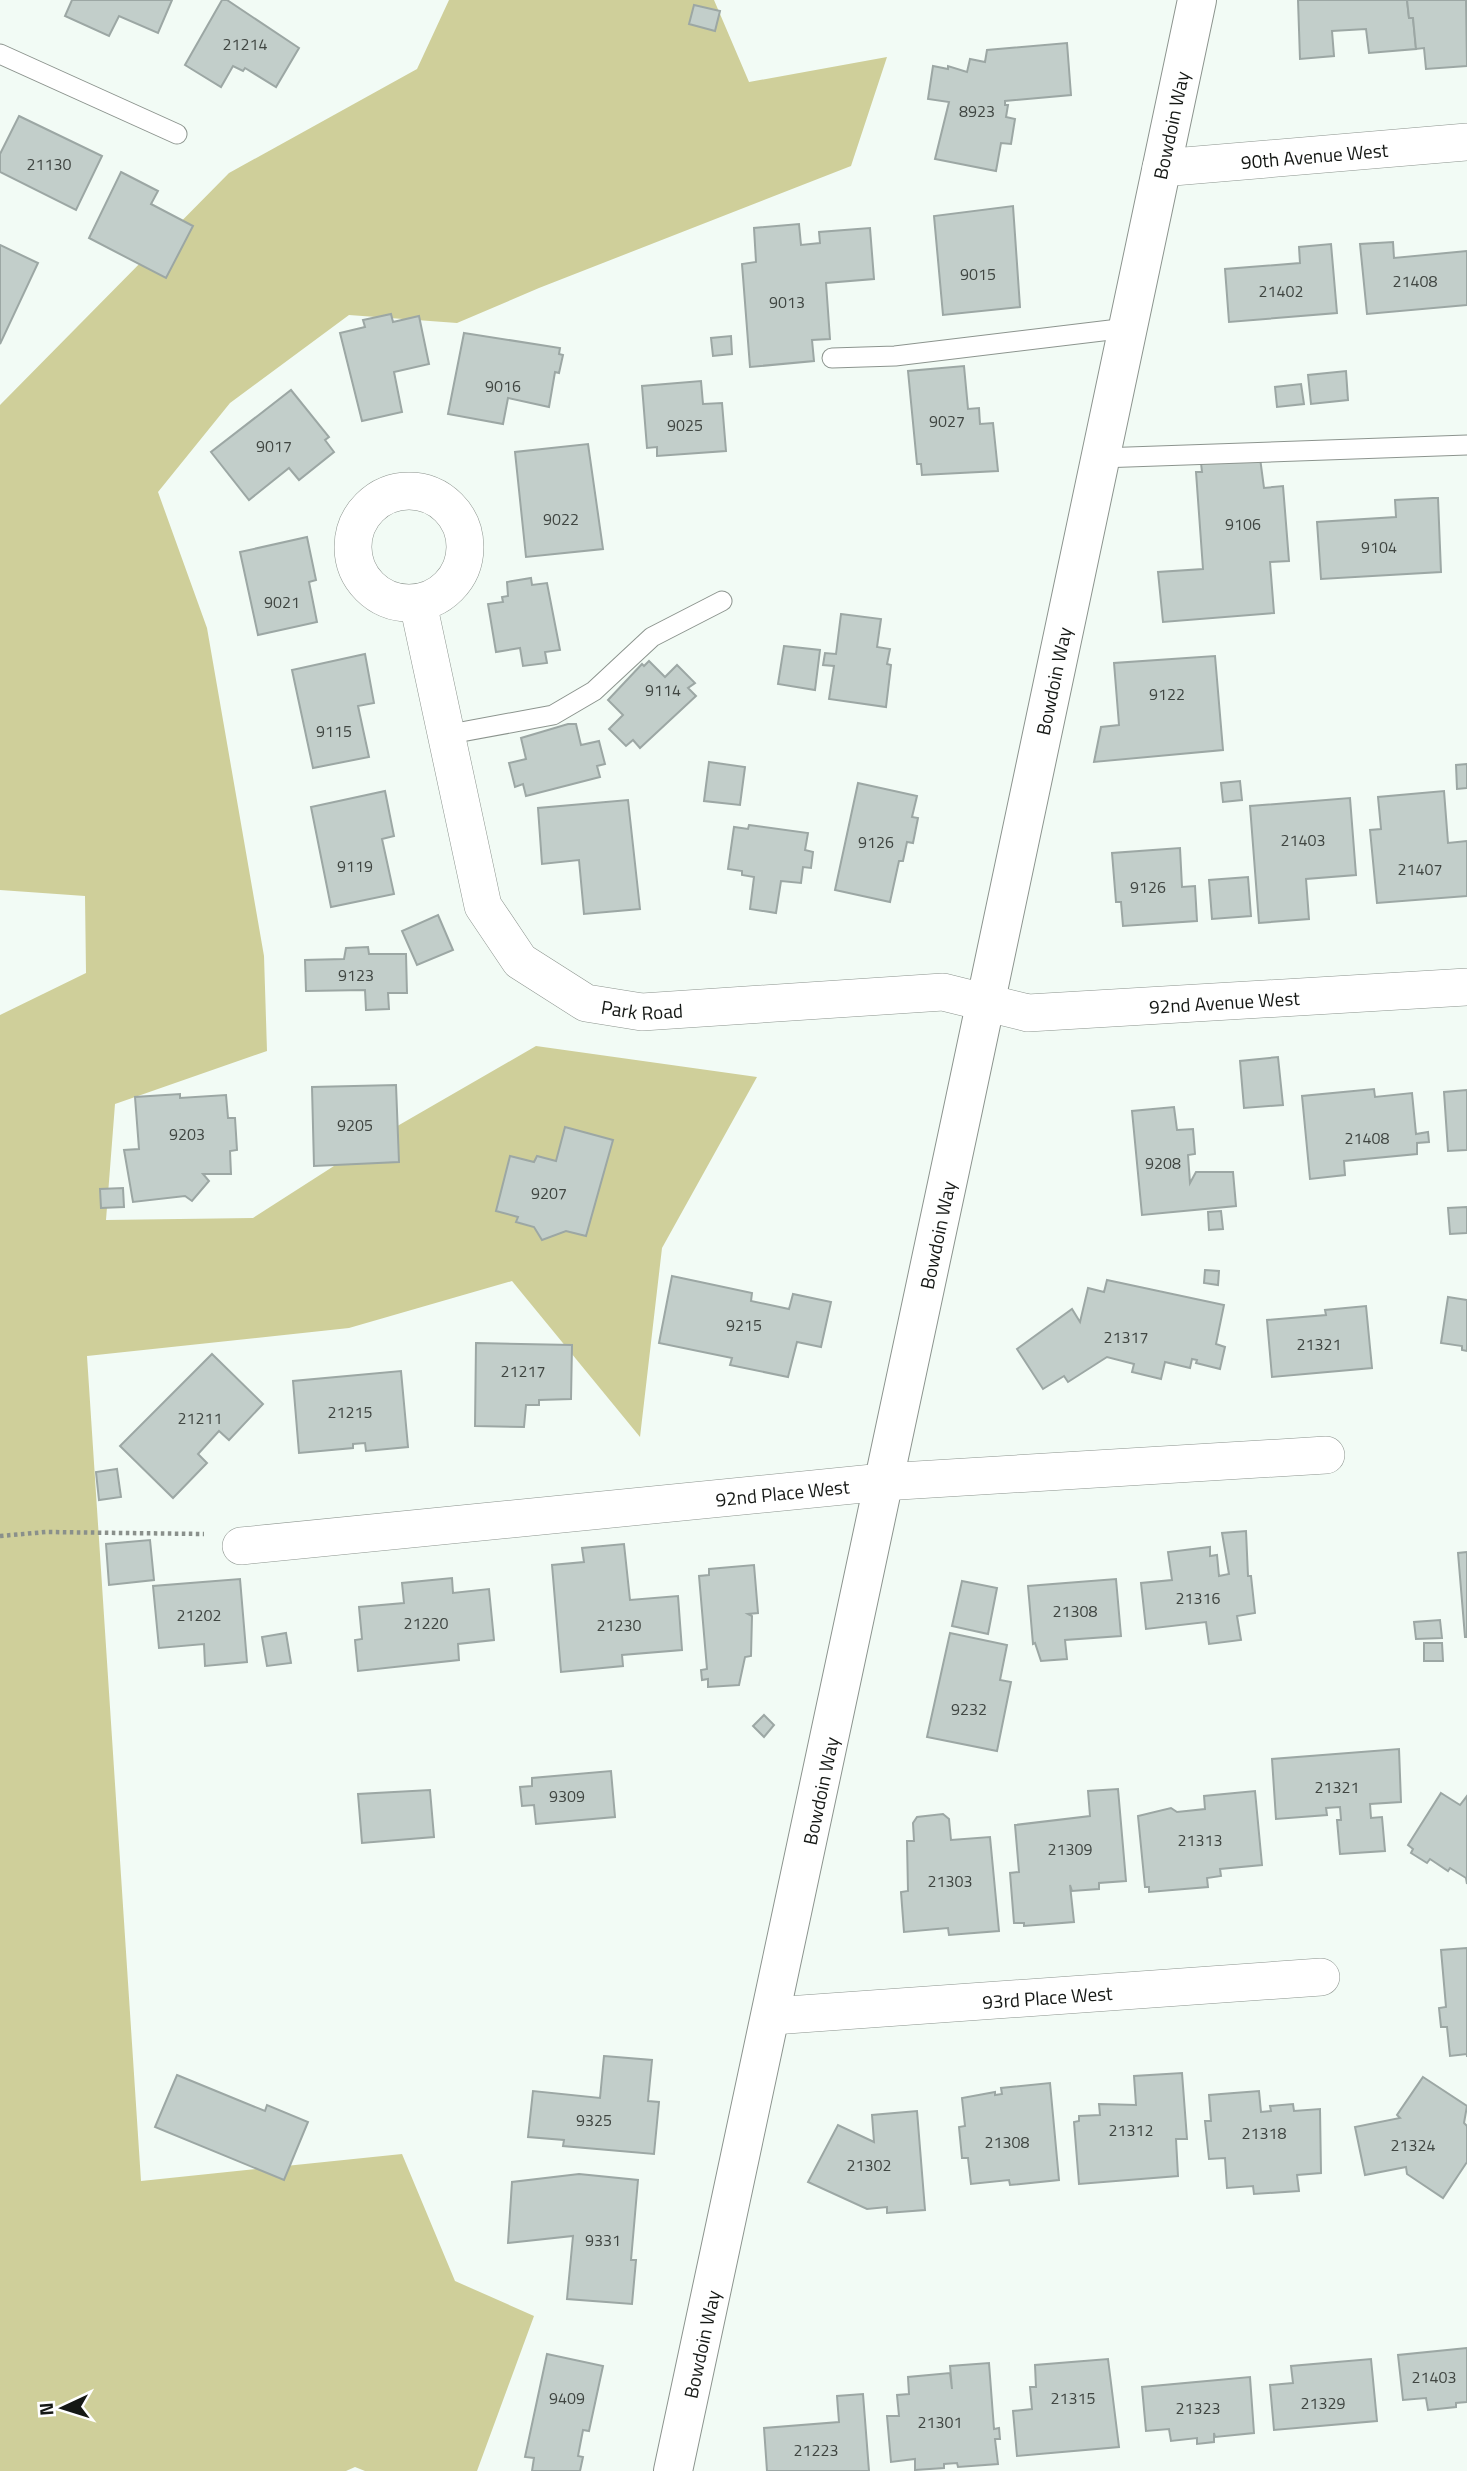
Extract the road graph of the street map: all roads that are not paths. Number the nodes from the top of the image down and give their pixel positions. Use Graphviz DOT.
graph roads {
  1 [pos="1197,0"];
  2 [pos="0,54"];
  3 [pos="177,134"];
  4 [pos="1467,142"];
  5 [pos="1161,168"];
  6 [pos="1127,328"];
  7 [pos="832,358"];
  8 [pos="1467,445"];
  9 [pos="1100,458"];
  10 [pos="722,601"];
  11 [pos="418,603"];
  12 [pos="444,735"];
  13 [pos="1467,987"];
  14 [pos="984,1002"];
  15 [pos="1326,1455"];
  16 [pos="883,1482"];
  17 [pos="241,1546"];
  18 [pos="1321,1977"];
  19 [pos="773,2016"];
  20 [pos="673,2471"];
  1 -- 5 [label="street, Bowdoin Way"];
  2 -- 3 [label="lane"];
  4 -- 5 [label="street, 90th Avenue West"];
  5 -- 6 [label="street, Bowdoin Way"];
  6 -- 7 [label="lane"];
  6 -- 9 [label="street, Bowdoin Way"];
  8 -- 9 [label="lane"];
  9 -- 14 [label="street, Bowdoin Way"];
  10 -- 12 [label="lane"];
  11 -- 12 [label="street, Park Road"];
  12 -- 14 [label="street, Park Road"];
  13 -- 14 [label="street, 92nd Avenue West"];
  14 -- 16 [label="street, Bowdoin Way"];
  15 -- 16 [label="street, 92nd Place West"];
  16 -- 17 [label="street, 92nd Place West"];
  16 -- 19 [label="street, Bowdoin Way"];
  18 -- 19 [label="street, 93rd Place West"];
  19 -- 20 [label="street, Bowdoin Way"];
}
